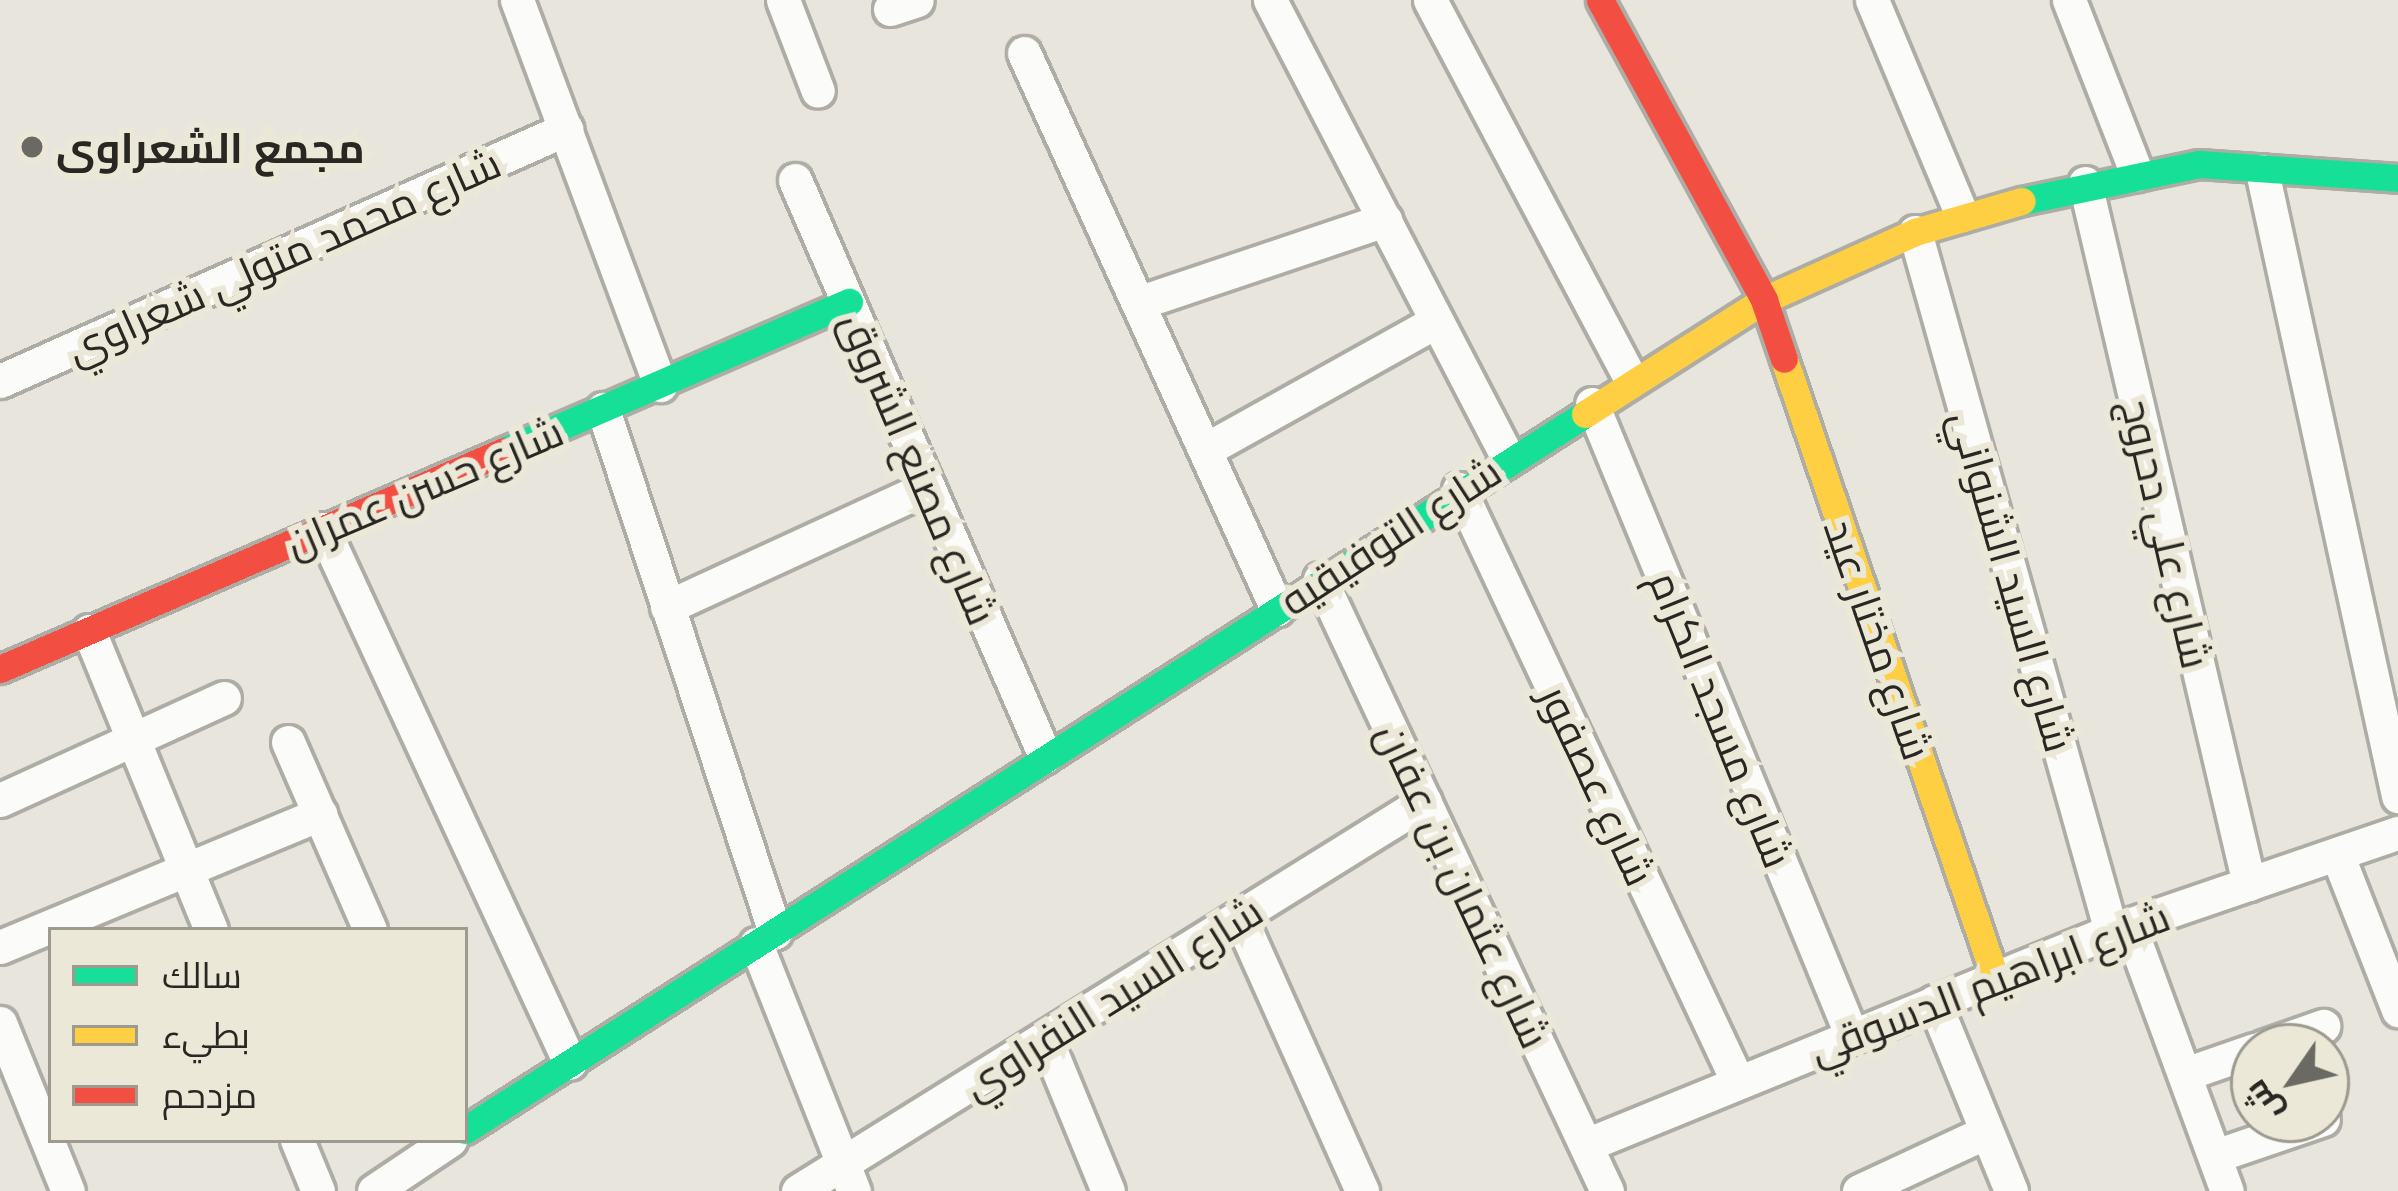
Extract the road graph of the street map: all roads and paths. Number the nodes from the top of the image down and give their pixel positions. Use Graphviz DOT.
graph roads {
  1 [pos="518,0"];
  2 [pos="783,0"];
  3 [pos="1270,0"];
  4 [pos="1430,0"];
  5 [pos="1600,0"];
  6 [pos="1872,0"];
  7 [pos="2080,2"];
  8 [pos="1024,53"];
  9 [pos="818,92"];
  10 [pos="566,129"];
  11 [pos="2262,170"];
  12 [pos="2137,174"];
  13 [pos="2398,178"];
  14 [pos="795,180"];
  15 [pos="2085,183"];
  16 [pos="1962,215"];
  17 [pos="1385,220"];
  18 [pos="1915,232"];
  19 [pos="1764,300"];
  20 [pos="848,302"];
  21 [pos="1138,303"];
  22 [pos="1437,321"];
  23 [pos="1631,380"];
  24 [pos="0,381"];
  25 [pos="660,385"];
  26 [pos="1592,404"];
  27 [pos="603,409"];
  28 [pos="1205,450"];
  29 [pos="1508,458"];
  30 [pos="928,487"];
  31 [pos="1459,489"];
  32 [pos="323,529"];
  33 [pos="1320,579"];
  34 [pos="667,608"];
  35 [pos="1277,609"];
  36 [pos="89,631"];
  37 [pos="0,669"];
  38 [pos="224,698"];
  39 [pos="133,738"];
  40 [pos="288,742"];
  41 [pos="1045,756"];
  42 [pos="2398,796"];
  43 [pos="0,800"];
  44 [pos="1425,801"];
  45 [pos="320,814"];
  46 [pos="2398,833"];
  47 [pos="2337,854"];
  48 [pos="186,870"];
  49 [pos="2249,884"];
  50 [pos="1240,918"];
  51 [pos="48,927"];
  52 [pos="48,927"];
  53 [pos="210,927"];
  54 [pos="369,927"];
  55 [pos="2120,928"];
  56 [pos="765,938"];
  57 [pos="0,947"];
  58 [pos="1995,977"];
  59 [pos="1934,1002"];
  60 [pos="2398,1010"];
  61 [pos="1,1031"];
  62 [pos="1851,1034"];
  63 [pos="1046,1040"];
  64 [pos="2230,1058"];
  65 [pos="570,1064"];
  66 [pos="2185,1074"];
  67 [pos="1737,1080"];
  68 [pos="48,1116"];
  69 [pos="468,1128"];
  70 [pos="1986,1132"];
  71 [pos="298,1143"];
  72 [pos="446,1143"];
  73 [pos="2253,1143"];
  74 [pos="64,1145"];
  75 [pos="1586,1145"];
  76 [pos="2215,1156"];
  77 [pos="849,1177"];
  78 [pos="68,1191"];
  79 [pos="317,1191"];
  80 [pos="374,1191"];
  81 [pos="798,1191"];
  82 [pos="1108,1191"];
  83 [pos="1362,1191"];
  84 [pos="1607,1191"];
  85 [pos="1858,1191"];
  86 [pos="2011,1191"];
  87 [pos="2227,1191"];
  1 -- 10 [label="street"];
  2 -- 9 [label="street"];
  3 -- 17 [label="street"];
  4 -- 23 [label="street"];
  5 -- 19 [label="street, شارع مختار عيد"];
  6 -- 16 [label="street"];
  7 -- 12 [label="street"];
  8 -- 21 [label="street"];
  10 -- 24 [label="street, شارع محمد متولي شعراوي"];
  10 -- 25 [label="street"];
  11 -- 12 [label="street, شارع التوفيقيه"];
  11 -- 13 [label="street, شارع التوفيقيه"];
  11 -- 42 [label="street"];
  12 -- 15 [label="street, شارع التوفيقيه"];
  14 -- 20 [label="street, شارع مصنع الشروق"];
  15 -- 16 [label="street, شارع التوفيقيه"];
  15 -- 49 [label="street, شارع علي دحروج"];
  16 -- 18 [label="street, شارع التوفيقيه"];
  17 -- 21 [label="street"];
  17 -- 22 [label="street"];
  18 -- 19 [label="street, شارع التوفيقيه"];
  18 -- 55 [label="street, شارع السيد الشنواني"];
  19 -- 23 [label="street, شارع التوفيقيه"];
  19 -- 58 [label="street, شارع مختار عيد"];
  20 -- 25 [label="street, شارع حسن عمران"];
  20 -- 30 [label="street, شارع مصنع الشروق"];
  21 -- 28 [label="street"];
  22 -- 28 [label="street"];
  22 -- 29 [label="street"];
  23 -- 26 [label="street, شارع التوفيقيه"];
  25 -- 27 [label="street, شارع حسن عمران"];
  26 -- 29 [label="street, شارع التوفيقيه"];
  26 -- 62 [label="street, شارع مسجد الكرام"];
  27 -- 32 [label="street, شارع حسن عمران"];
  27 -- 34 [label="street"];
  28 -- 35 [label="street"];
  29 -- 31 [label="street, شارع التوفيقيه"];
  30 -- 34 [label="street"];
  30 -- 41 [label="street, شارع مصنع الشروق"];
  31 -- 33 [label="street, شارع التوفيقيه"];
  31 -- 67 [label="street, شارع عصفور"];
  32 -- 36 [label="street, شارع حسن عمران"];
  32 -- 65 [label="street"];
  33 -- 35 [label="street, شارع التوفيقيه"];
  33 -- 44 [label="street, شارع عثمان بن عفان"];
  34 -- 56 [label="street"];
  35 -- 41 [label="street, شارع التوفيقيه"];
  36 -- 37 [label="street, شارع حسن عمران"];
  36 -- 39 [label="street"];
  38 -- 39 [label="street"];
  39 -- 43 [label="street"];
  39 -- 48 [label="street"];
  40 -- 45 [label="street"];
  41 -- 56 [label="street, شارع التوفيقيه"];
  44 -- 50 [label="street, شارع السيد النفراوي"];
  44 -- 75 [label="street, شارع عثمان بن عفان"];
  45 -- 48 [label="street"];
  45 -- 54 [label="street"];
  46 -- 47 [label="street, شارع ابراهيم الدسوقي"];
  47 -- 49 [label="street, شارع ابراهيم الدسوقي"];
  47 -- 60 [label="street"];
  48 -- 52 [label="street"];
  48 -- 53 [label="street"];
  49 -- 55 [label="street, شارع ابراهيم الدسوقي"];
  50 -- 63 [label="street, شارع السيد النفراوي"];
  50 -- 83 [label="street"];
  51 -- 57 [label="street"];
  55 -- 58 [label="street, شارع ابراهيم الدسوقي"];
  55 -- 66 [label="street, شارع السيد الشنواني"];
  56 -- 65 [label="street, شارع التوفيقيه"];
  56 -- 77 [label="street"];
  58 -- 59 [label="street, شارع ابراهيم الدسوقي"];
  59 -- 62 [label="street, شارع ابراهيم الدسوقي"];
  59 -- 70 [label="street"];
  61 -- 68 [label="street"];
  62 -- 67 [label="street, شارع ابراهيم الدسوقي"];
  63 -- 77 [label="street, شارع السيد النفراوي"];
  63 -- 82 [label="street"];
  64 -- 66 [label="street"];
  65 -- 69 [label="street, شارع التوفيقيه"];
  66 -- 76 [label="street, شارع السيد الشنواني"];
  67 -- 75 [label="street, شارع ابراهيم الدسوقي"];
  70 -- 85 [label="street"];
  70 -- 86 [label="street"];
  71 -- 79 [label="street"];
  72 -- 80 [label="street"];
  73 -- 76 [label="street"];
  74 -- 78 [label="street"];
  75 -- 84 [label="street, شارع عثمان بن عفان"];
  76 -- 87 [label="street, شارع السيد الشنواني"];
  77 -- 81 [label="street, شارع السيد النفراوي"];
}
